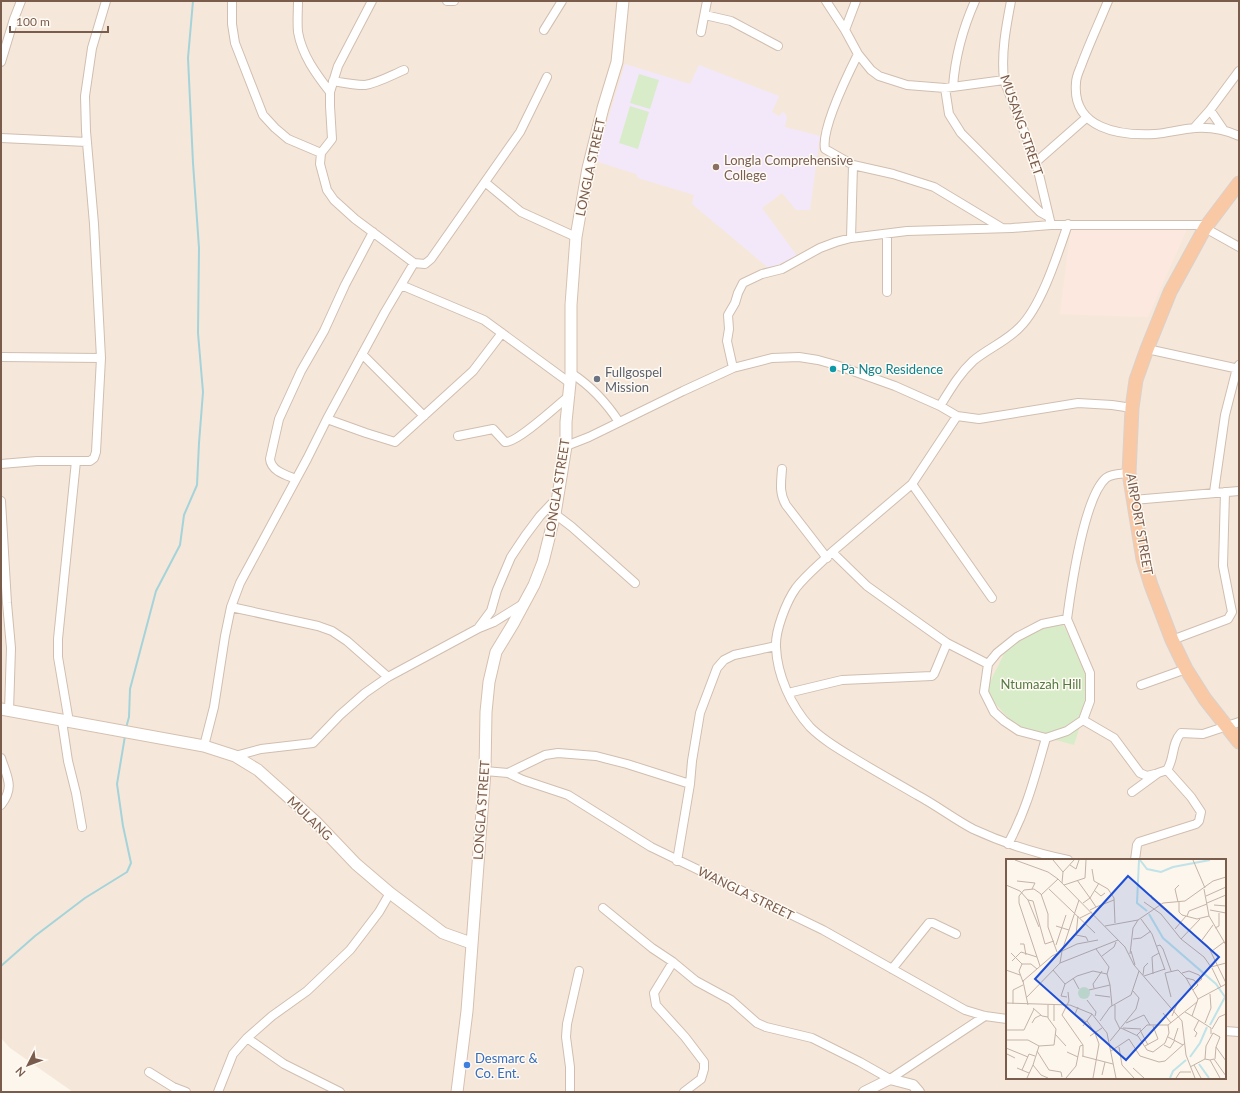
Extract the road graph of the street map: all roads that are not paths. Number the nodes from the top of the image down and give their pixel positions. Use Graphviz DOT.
graph roads {
  1 [pos="21,1"];
  2 [pos="106,1"];
  3 [pos="232,1"];
  4 [pos="298,1"];
  5 [pos="372,1"];
  6 [pos="377,1"];
  7 [pos="447,1"];
  8 [pos="454,1"];
  9 [pos="562,1"];
  10 [pos="623,1"];
  11 [pos="707,1"];
  12 [pos="826,1"];
  13 [pos="856,1"];
  14 [pos="975,1"];
  15 [pos="1011,1"];
  16 [pos="1108,1"];
  17 [pos="705,15"];
  18 [pos="544,30"];
  19 [pos="844,30"];
  20 [pos="701,32"];
  21 [pos="778,46"];
  22 [pos="858,54"];
  23 [pos="1,62"];
  24 [pos="404,70"];
  25 [pos="1239,71"];
  26 [pos="547,77"];
  27 [pos="1004,80"];
  28 [pos="333,81"];
  29 [pos="949,87"];
  30 [pos="330,92"];
  31 [pos="1210,110"];
  32 [pos="1086,118"];
  33 [pos="1194,128"];
  34 [pos="1222,129"];
  35 [pos="1239,136"];
  36 [pos="1,138"];
  37 [pos="87,142"];
  38 [pos="321,153"];
  39 [pos="1036,162"];
  40 [pos="853,165"];
  41 [pos="486,183"];
  42 [pos="1239,183"];
  43 [pos="1050,221"];
  44 [pos="1068,224"];
  45 [pos="1206,227"];
  46 [pos="1002,228"];
  47 [pos="373,232"];
  48 [pos="887,234"];
  49 [pos="576,237"];
  50 [pos="851,238"];
  51 [pos="1239,247"];
  52 [pos="414,262"];
  53 [pos="401,285"];
  54 [pos="887,292"];
  55 [pos="502,333"];
  56 [pos="1147,348"];
  57 [pos="362,354"];
  58 [pos="1,356"];
  59 [pos="101,358"];
  60 [pos="1238,367"];
  61 [pos="733,368"];
  62 [pos="571,378"];
  63 [pos="570,395"];
  64 [pos="940,406"];
  65 [pos="1132,408"];
  66 [pos="424,416"];
  67 [pos="957,416"];
  68 [pos="327,419"];
  69 [pos="620,422"];
  70 [pos="458,436"];
  71 [pos="566,446"];
  72 [pos="76,461"];
  73 [pos="1,464"];
  74 [pos="782,470"];
  75 [pos="1130,473"];
  76 [pos="296,479"];
  77 [pos="912,484"];
  78 [pos="1239,491"];
  79 [pos="1214,492"];
  80 [pos="1225,492"];
  81 [pos="557,498"];
  82 [pos="1133,500"];
  83 [pos="1,501"];
  84 [pos="555,514"];
  85 [pos="829,555"];
  86 [pos="635,583"];
  87 [pos="992,598"];
  88 [pos="524,603"];
  89 [pos="231,607"];
  90 [pos="1067,619"];
  91 [pos="478,628"];
  92 [pos="1172,640"];
  93 [pos="947,643"];
  94 [pos="776,646"];
  95 [pos="988,664"];
  96 [pos="1186,669"];
  97 [pos="388,678"];
  98 [pos="1141,685"];
  99 [pos="788,693"];
  100 [pos="5,710"];
  101 [pos="1083,720"];
  102 [pos="66,721"];
  103 [pos="1239,722"];
  104 [pos="1226,727"];
  105 [pos="1046,738"];
  106 [pos="1239,742"];
  107 [pos="204,746"];
  108 [pos="235,756"];
  109 [pos="1,758"];
  110 [pos="1167,770"];
  111 [pos="485,771"];
  112 [pos="508,773"];
  113 [pos="1158,773"];
  114 [pos="690,784"];
  115 [pos="1132,792"];
  116 [pos="1,806"];
  117 [pos="82,827"];
  118 [pos="1008,844"];
  119 [pos="1064,859"];
  120 [pos="1135,859"];
  121 [pos="677,861"];
  122 [pos="390,893"];
  123 [pos="603,908"];
  124 [pos="956,934"];
  125 [pos="471,944"];
  126 [pos="673,962"];
  127 [pos="892,969"];
  128 [pos="579,971"];
  129 [pos="985,1016"];
  130 [pos="1006,1019"];
  131 [pos="1226,1031"];
  132 [pos="1239,1032"];
  133 [pos="247,1038"];
  134 [pos="149,1072"];
  135 [pos="890,1079"];
  136 [pos="186,1092"];
  137 [pos="218,1092"];
  138 [pos="340,1092"];
  139 [pos="457,1092"];
  140 [pos="570,1092"];
  141 [pos="684,1092"];
  142 [pos="864,1092"];
  143 [pos="919,1092"];
  1 -- 23 [label="street"];
  2 -- 37 [label="street"];
  3 -- 38 [label="street"];
  4 -- 30 [label="street"];
  5 -- 6 [label="street"];
  5 -- 28 [label="street"];
  7 -- 8 [label="street"];
  9 -- 18 [label="street"];
  10 -- 49 [label="main road, LONGLA STREET"];
  11 -- 17 [label="street"];
  12 -- 19 [label="street"];
  13 -- 19 [label="street"];
  14 -- 29 [label="street"];
  15 -- 27 [label="street, MUSANG STREET"];
  16 -- 32 [label="street"];
  17 -- 20 [label="street"];
  17 -- 21 [label="street"];
  19 -- 22 [label="street"];
  22 -- 29 [label="street"];
  22 -- 40 [label="street"];
  24 -- 28 [label="street"];
  25 -- 31 [label="street"];
  26 -- 41 [label="street"];
  27 -- 29 [label="street"];
  27 -- 39 [label="street, MUSANG STREET"];
  28 -- 30 [label="street"];
  29 -- 43 [label="street"];
  30 -- 38 [label="street"];
  31 -- 33 [label="street"];
  31 -- 34 [label="street"];
  32 -- 33 [label="street"];
  32 -- 39 [label="street"];
  33 -- 34 [label="street"];
  34 -- 35 [label="street"];
  36 -- 37 [label="street"];
  37 -- 59 [label="street"];
  38 -- 47 [label="street"];
  39 -- 43 [label="street, MUSANG STREET"];
  40 -- 46 [label="street"];
  40 -- 50 [label="street"];
  41 -- 49 [label="street"];
  41 -- 52 [label="street"];
  42 -- 45 [label="highway, AIRPORT STREET"];
  43 -- 44 [label="street"];
  43 -- 46 [label="street"];
  44 -- 45 [label="street"];
  44 -- 64 [label="street"];
  45 -- 51 [label="street"];
  45 -- 56 [label="highway, AIRPORT STREET"];
  46 -- 48 [label="street"];
  47 -- 52 [label="street"];
  47 -- 76 [label="street"];
  48 -- 50 [label="street"];
  48 -- 54 [label="street"];
  49 -- 62 [label="main road, LONGLA STREET"];
  50 -- 61 [label="street"];
  52 -- 53 [label="street"];
  53 -- 55 [label="street"];
  53 -- 57 [label="street"];
  55 -- 62 [label="street"];
  55 -- 66 [label="street"];
  56 -- 60 [label="street"];
  56 -- 65 [label="highway, AIRPORT STREET"];
  57 -- 66 [label="street"];
  57 -- 68 [label="street"];
  58 -- 59 [label="street"];
  59 -- 72 [label="street"];
  60 -- 79 [label="street"];
  61 -- 64 [label="street"];
  61 -- 69 [label="street"];
  62 -- 63 [label="main road, LONGLA STREET"];
  62 -- 69 [label="street"];
  63 -- 70 [label="street"];
  63 -- 71 [label="main road, LONGLA STREET"];
  64 -- 67 [label="street"];
  65 -- 67 [label="street"];
  65 -- 75 [label="highway, AIRPORT STREET"];
  66 -- 68 [label="street"];
  67 -- 77 [label="street"];
  68 -- 76 [label="street"];
  69 -- 71 [label="street"];
  71 -- 81 [label="main road, LONGLA STREET"];
  72 -- 73 [label="street"];
  72 -- 102 [label="street"];
  74 -- 85 [label="street"];
  75 -- 82 [label="highway, AIRPORT STREET"];
  75 -- 90 [label="street"];
  76 -- 89 [label="street"];
  77 -- 85 [label="street"];
  77 -- 87 [label="street"];
  78 -- 80 [label="street"];
  79 -- 80 [label="street"];
  79 -- 82 [label="street"];
  80 -- 92 [label="street"];
  81 -- 84 [label="main road, LONGLA STREET"];
  81 -- 91 [label="street"];
  82 -- 92 [label="highway, AIRPORT STREET"];
  83 -- 100 [label="street"];
  84 -- 86 [label="street"];
  84 -- 88 [label="main road, LONGLA STREET"];
  85 -- 93 [label="street"];
  85 -- 94 [label="street"];
  88 -- 91 [label="street"];
  88 -- 111 [label="main road, LONGLA STREET"];
  89 -- 97 [label="street"];
  89 -- 107 [label="street"];
  90 -- 95 [label="street"];
  90 -- 101 [label="street"];
  91 -- 97 [label="street"];
  92 -- 96 [label="highway, AIRPORT STREET"];
  93 -- 95 [label="street"];
  93 -- 99 [label="street"];
  94 -- 99 [label="street"];
  94 -- 114 [label="street"];
  95 -- 105 [label="street"];
  96 -- 98 [label="street"];
  96 -- 104 [label="highway, AIRPORT STREET"];
  97 -- 108 [label="street"];
  99 -- 118 [label="street"];
  100 -- 102 [label="main road, MULANG"];
  101 -- 105 [label="street"];
  101 -- 113 [label="street"];
  102 -- 107 [label="main road, MULANG"];
  102 -- 117 [label="street"];
  103 -- 104 [label="street"];
  104 -- 106 [label="highway, AIRPORT STREET"];
  104 -- 110 [label="street"];
  105 -- 118 [label="street"];
  107 -- 108 [label="main road, MULANG"];
  108 -- 122 [label="main road, MULANG"];
  109 -- 116 [label="street"];
  110 -- 113 [label="street"];
  110 -- 120 [label="street"];
  111 -- 112 [label="street, WANGLA STREET"];
  111 -- 125 [label="main road, LONGLA STREET"];
  112 -- 114 [label="street"];
  112 -- 121 [label="street, WANGLA STREET"];
  113 -- 115 [label="street"];
  114 -- 121 [label="street"];
  118 -- 119 [label="street"];
  121 -- 127 [label="street, WANGLA STREET"];
  122 -- 125 [label="main road, MULANG"];
  122 -- 133 [label="street"];
  123 -- 126 [label="street"];
  124 -- 127 [label="street"];
  125 -- 139 [label="main road, LONGLA STREET"];
  126 -- 135 [label="street"];
  126 -- 141 [label="street"];
  127 -- 129 [label="street, WANGLA STREET"];
  128 -- 140 [label="street"];
  129 -- 130 [label="street, WANGLA STREET"];
  129 -- 135 [label="street"];
  131 -- 132 [label="street"];
  133 -- 137 [label="street"];
  133 -- 138 [label="street"];
  134 -- 136 [label="street"];
  135 -- 142 [label="street"];
  135 -- 143 [label="street"];
}
